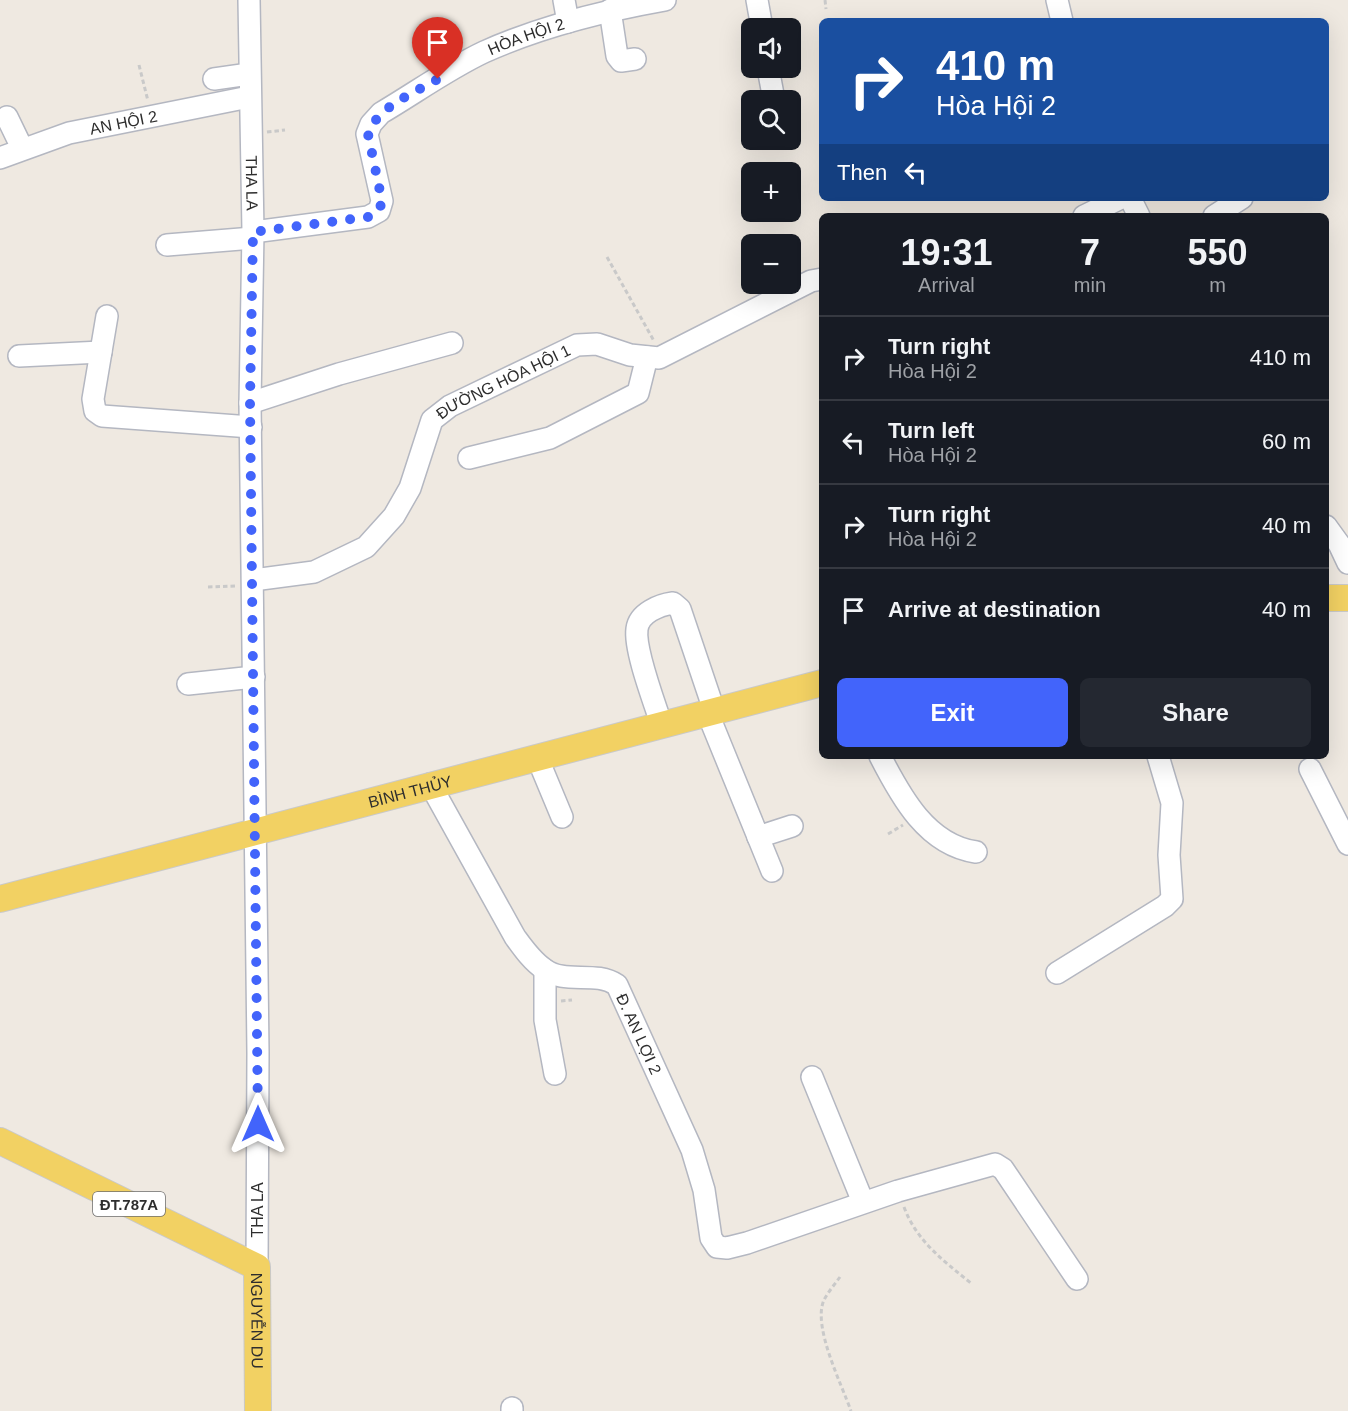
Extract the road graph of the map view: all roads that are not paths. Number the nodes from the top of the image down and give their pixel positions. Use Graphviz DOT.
graph roads {
  1 [pos="249,0"];
  2 [pos="564,0"];
  3 [pos="665,0"];
  4 [pos="757,0"];
  5 [pos="1057,0"];
  6 [pos="610,10"];
  7 [pos="760,18"];
  8 [pos="1061,18"];
  9 [pos="568,22"];
  10 [pos="635,58"];
  11 [pos="249,74"];
  12 [pos="214,78"];
  13 [pos="249,97"];
  14 [pos="6,117"];
  15 [pos="22,148"];
  16 [pos="0,158"];
  17 [pos="1114,201"];
  18 [pos="1237,201"];
  19 [pos="1090,213"];
  20 [pos="1219,213"];
  21 [pos="253,235"];
  22 [pos="167,246"];
  23 [pos="819,280"];
  24 [pos="107,316"];
  25 [pos="452,343"];
  26 [pos="101,352"];
  27 [pos="20,356"];
  28 [pos="654,357"];
  29 [pos="250,403"];
  30 [pos="251,427"];
  31 [pos="469,458"];
  32 [pos="1329,530"];
  33 [pos="1345,549"];
  34 [pos="253,582"];
  35 [pos="1329,598"];
  36 [pos="1348,598"];
  37 [pos="254,677"];
  38 [pos="188,684"];
  39 [pos="819,684"];
  40 [pos="712,714"];
  41 [pos="662,726"];
  42 [pos="537,758"];
  43 [pos="882,759"];
  44 [pos="1159,759"];
  45 [pos="1310,769"];
  46 [pos="430,784"];
  47 [pos="562,817"];
  48 [pos="792,826"];
  49 [pos="1345,832"];
  50 [pos="256,833"];
  51 [pos="758,837"];
  52 [pos="976,852"];
  53 [pos="772,871"];
  54 [pos="0,899"];
  55 [pos="545,970"];
  56 [pos="1057,973"];
  57 [pos="555,1074"];
  58 [pos="812,1077"];
  59 [pos="0,1141"];
  60 [pos="863,1202"];
  61 [pos="257,1267"];
  62 [pos="1077,1279"];
  63 [pos="258,1411"];
  1 -- 11 [label="street, THA LA"];
  2 -- 9 [label="street"];
  3 -- 6 [label="street, HÒA HỘI 2"];
  4 -- 7 [label="street"];
  5 -- 8 [label="street"];
  6 -- 9 [label="street, HÒA HỘI 2"];
  6 -- 10 [label="street"];
  9 -- 21 [label="street, HÒA HỘI 2"];
  11 -- 12 [label="street"];
  11 -- 13 [label="street, THA LA"];
  13 -- 15 [label="street, AN HỘI 2"];
  13 -- 21 [label="street, THA LA"];
  14 -- 15 [label="street"];
  15 -- 16 [label="street, AN HỘI 2"];
  17 -- 19 [label="street"];
  18 -- 20 [label="street"];
  21 -- 22 [label="street"];
  21 -- 29 [label="street, THA LA"];
  23 -- 28 [label="street"];
  24 -- 26 [label="street"];
  25 -- 29 [label="street"];
  26 -- 27 [label="street"];
  26 -- 30 [label="street"];
  28 -- 31 [label="street"];
  28 -- 34 [label="street, ĐƯỜNG HÒA HỘI 1"];
  29 -- 30 [label="street, THA LA"];
  30 -- 34 [label="street, THA LA"];
  32 -- 33 [label="street"];
  34 -- 37 [label="street, THA LA"];
  35 -- 36 [label="main road"];
  37 -- 38 [label="street"];
  37 -- 50 [label="street, THA LA"];
  39 -- 40 [label="main road, BÌNH THỦY"];
  40 -- 41 [label="main road, BÌNH THỦY"];
  40 -- 41 [label="street"];
  40 -- 51 [label="street"];
  41 -- 42 [label="main road, BÌNH THỦY"];
  42 -- 46 [label="main road, BÌNH THỦY"];
  42 -- 47 [label="street"];
  43 -- 52 [label="street"];
  44 -- 56 [label="street"];
  45 -- 49 [label="street"];
  46 -- 50 [label="main road, BÌNH THỦY"];
  46 -- 55 [label="street"];
  48 -- 51 [label="street"];
  50 -- 54 [label="main road, BÌNH THỦY"];
  50 -- 61 [label="street, THA LA"];
  51 -- 53 [label="street"];
  55 -- 57 [label="street"];
  55 -- 60 [label="street, Đ. AN LỢI 2"];
  58 -- 60 [label="street"];
  59 -- 61 [label="main road, NGUYỄN DU / ĐT.787A"];
  60 -- 62 [label="street"];
  61 -- 63 [label="main road, NGUYỄN DU"];
}
